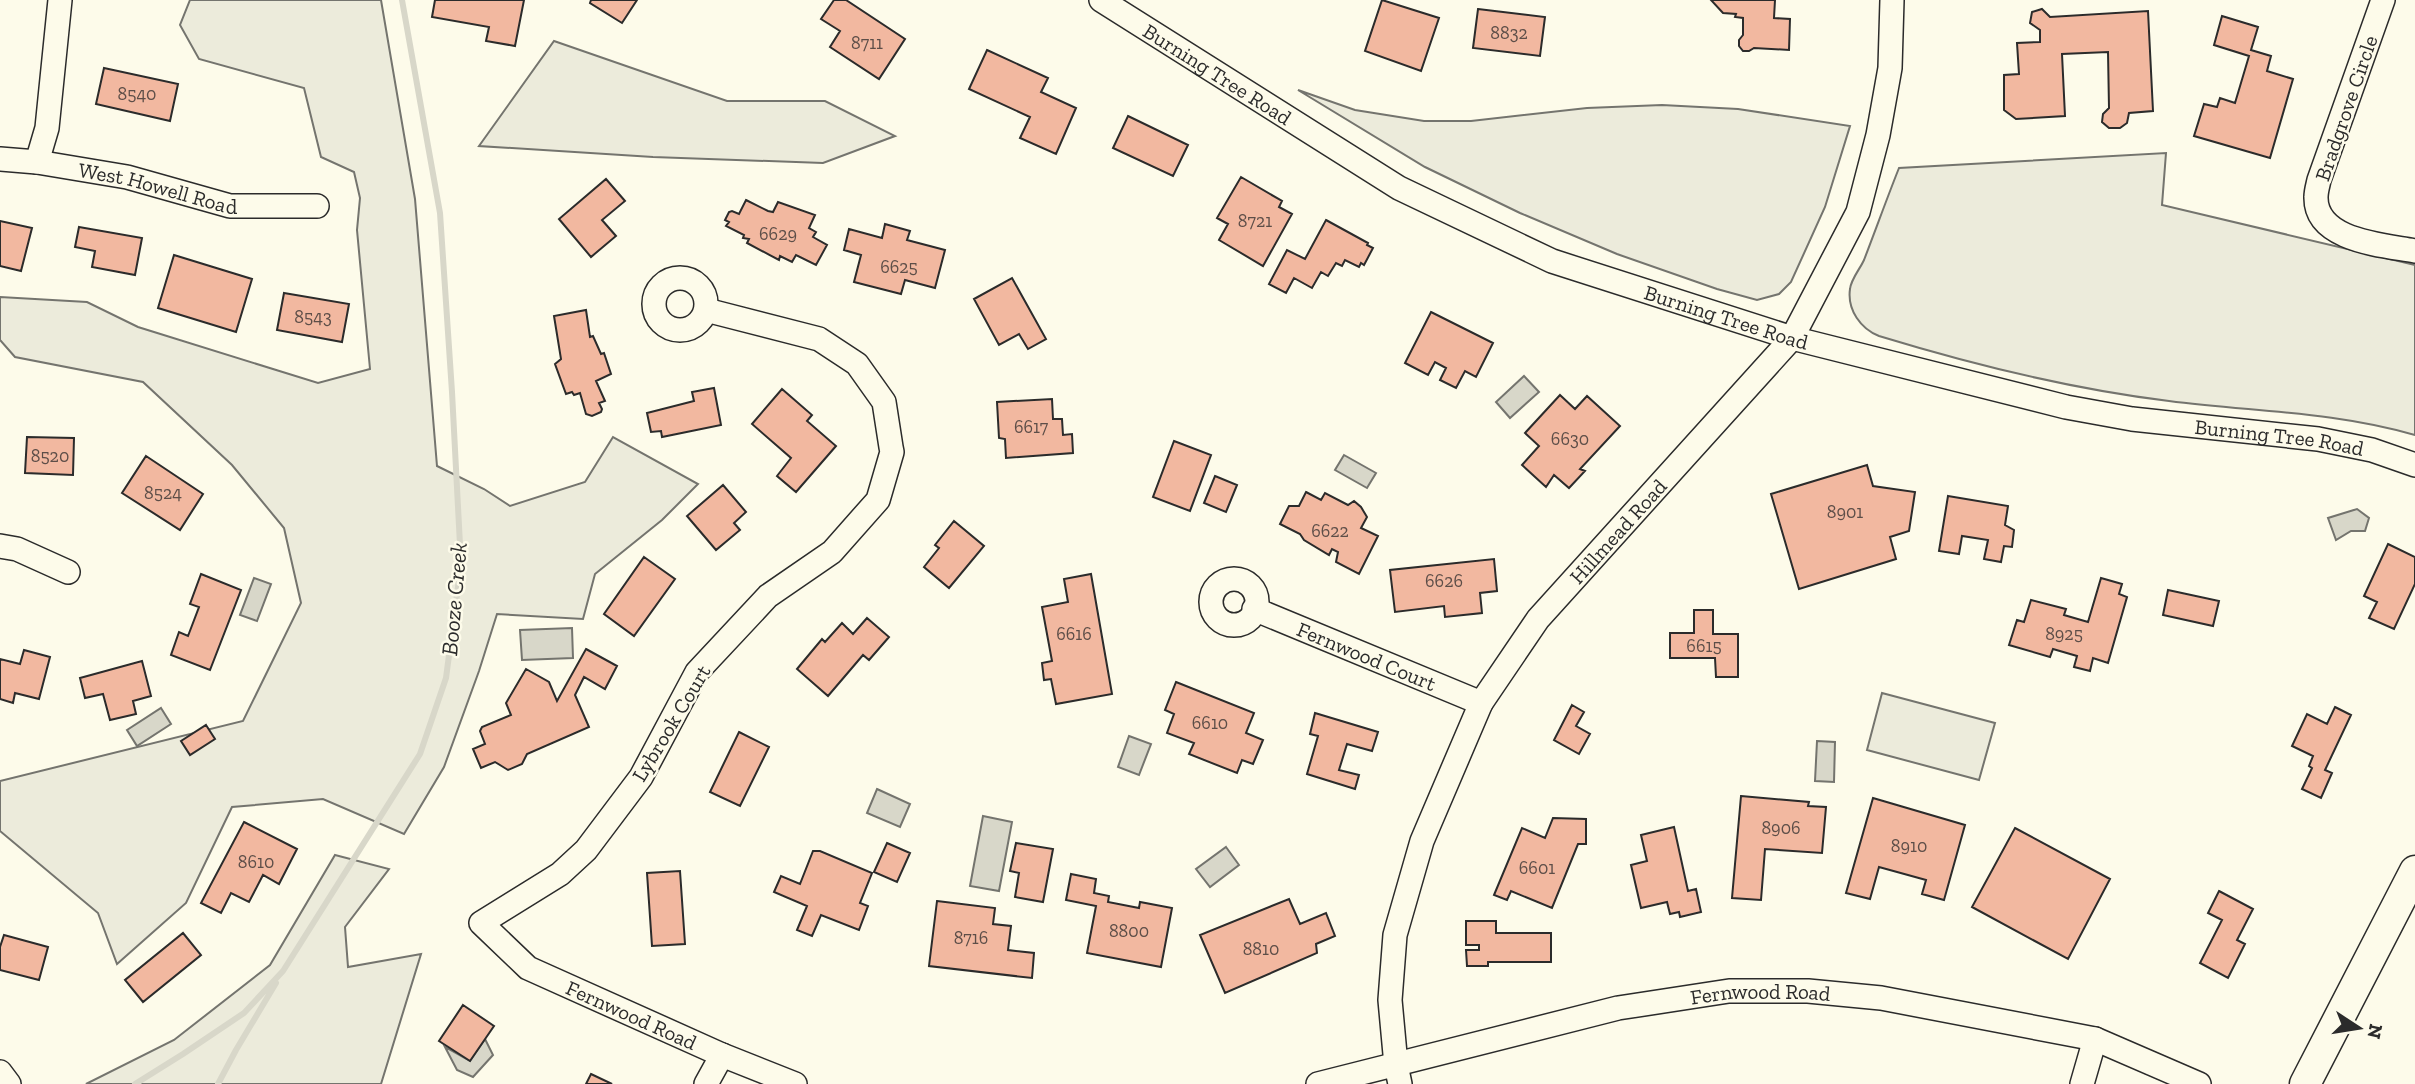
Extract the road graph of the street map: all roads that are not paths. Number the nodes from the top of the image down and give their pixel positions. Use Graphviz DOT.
graph roads {
  1 [pos="60,0"];
  2 [pos="1101,0"];
  3 [pos="1892,0"];
  4 [pos="2383,0"];
  5 [pos="0,159"];
  6 [pos="37,162"];
  7 [pos="317,206"];
  8 [pos="2415,251"];
  9 [pos="706,310"];
  10 [pos="1792,338"];
  11 [pos="2415,465"];
  12 [pos="0,546"];
  13 [pos="68,572"];
  14 [pos="1254,609"];
  15 [pos="1482,703"];
  16 [pos="2415,871"];
  17 [pos="481,923"];
  18 [pos="2095,1039"];
  19 [pos="722,1055"];
  20 [pos="0,1072"];
  21 [pos="1398,1074"];
  22 [pos="9,1084"];
  23 [pos="706,1084"];
  24 [pos="795,1084"];
  25 [pos="1318,1084"];
  26 [pos="2082,1084"];
  27 [pos="2199,1084"];
  28 [pos="2305,1084"];
  1 -- 6 [label="street"];
  2 -- 10 [label="street, Burning Tree Road"];
  3 -- 10 [label="street, Hillmead Road"];
  4 -- 8 [label="street, Bradgrove Circle"];
  5 -- 6 [label="street, West Howell Road"];
  6 -- 7 [label="street, West Howell Road"];
  9 -- 17 [label="street, Lybrook Court"];
  10 -- 11 [label="street, Burning Tree Road"];
  10 -- 15 [label="street, Hillmead Road"];
  12 -- 13 [label="street"];
  14 -- 15 [label="street, Fernwood Court"];
  15 -- 21 [label="street, Hillmead Road"];
  16 -- 28 [label="main road"];
  17 -- 19 [label="street, Fernwood Road"];
  18 -- 21 [label="street, Fernwood Road"];
  18 -- 26 [label="street"];
  18 -- 27 [label="street, Fernwood Road"];
  19 -- 23 [label="street"];
  19 -- 24 [label="street, Fernwood Road"];
  20 -- 22 [label="street"];
  21 -- 25 [label="street, Fernwood Road"];
}
